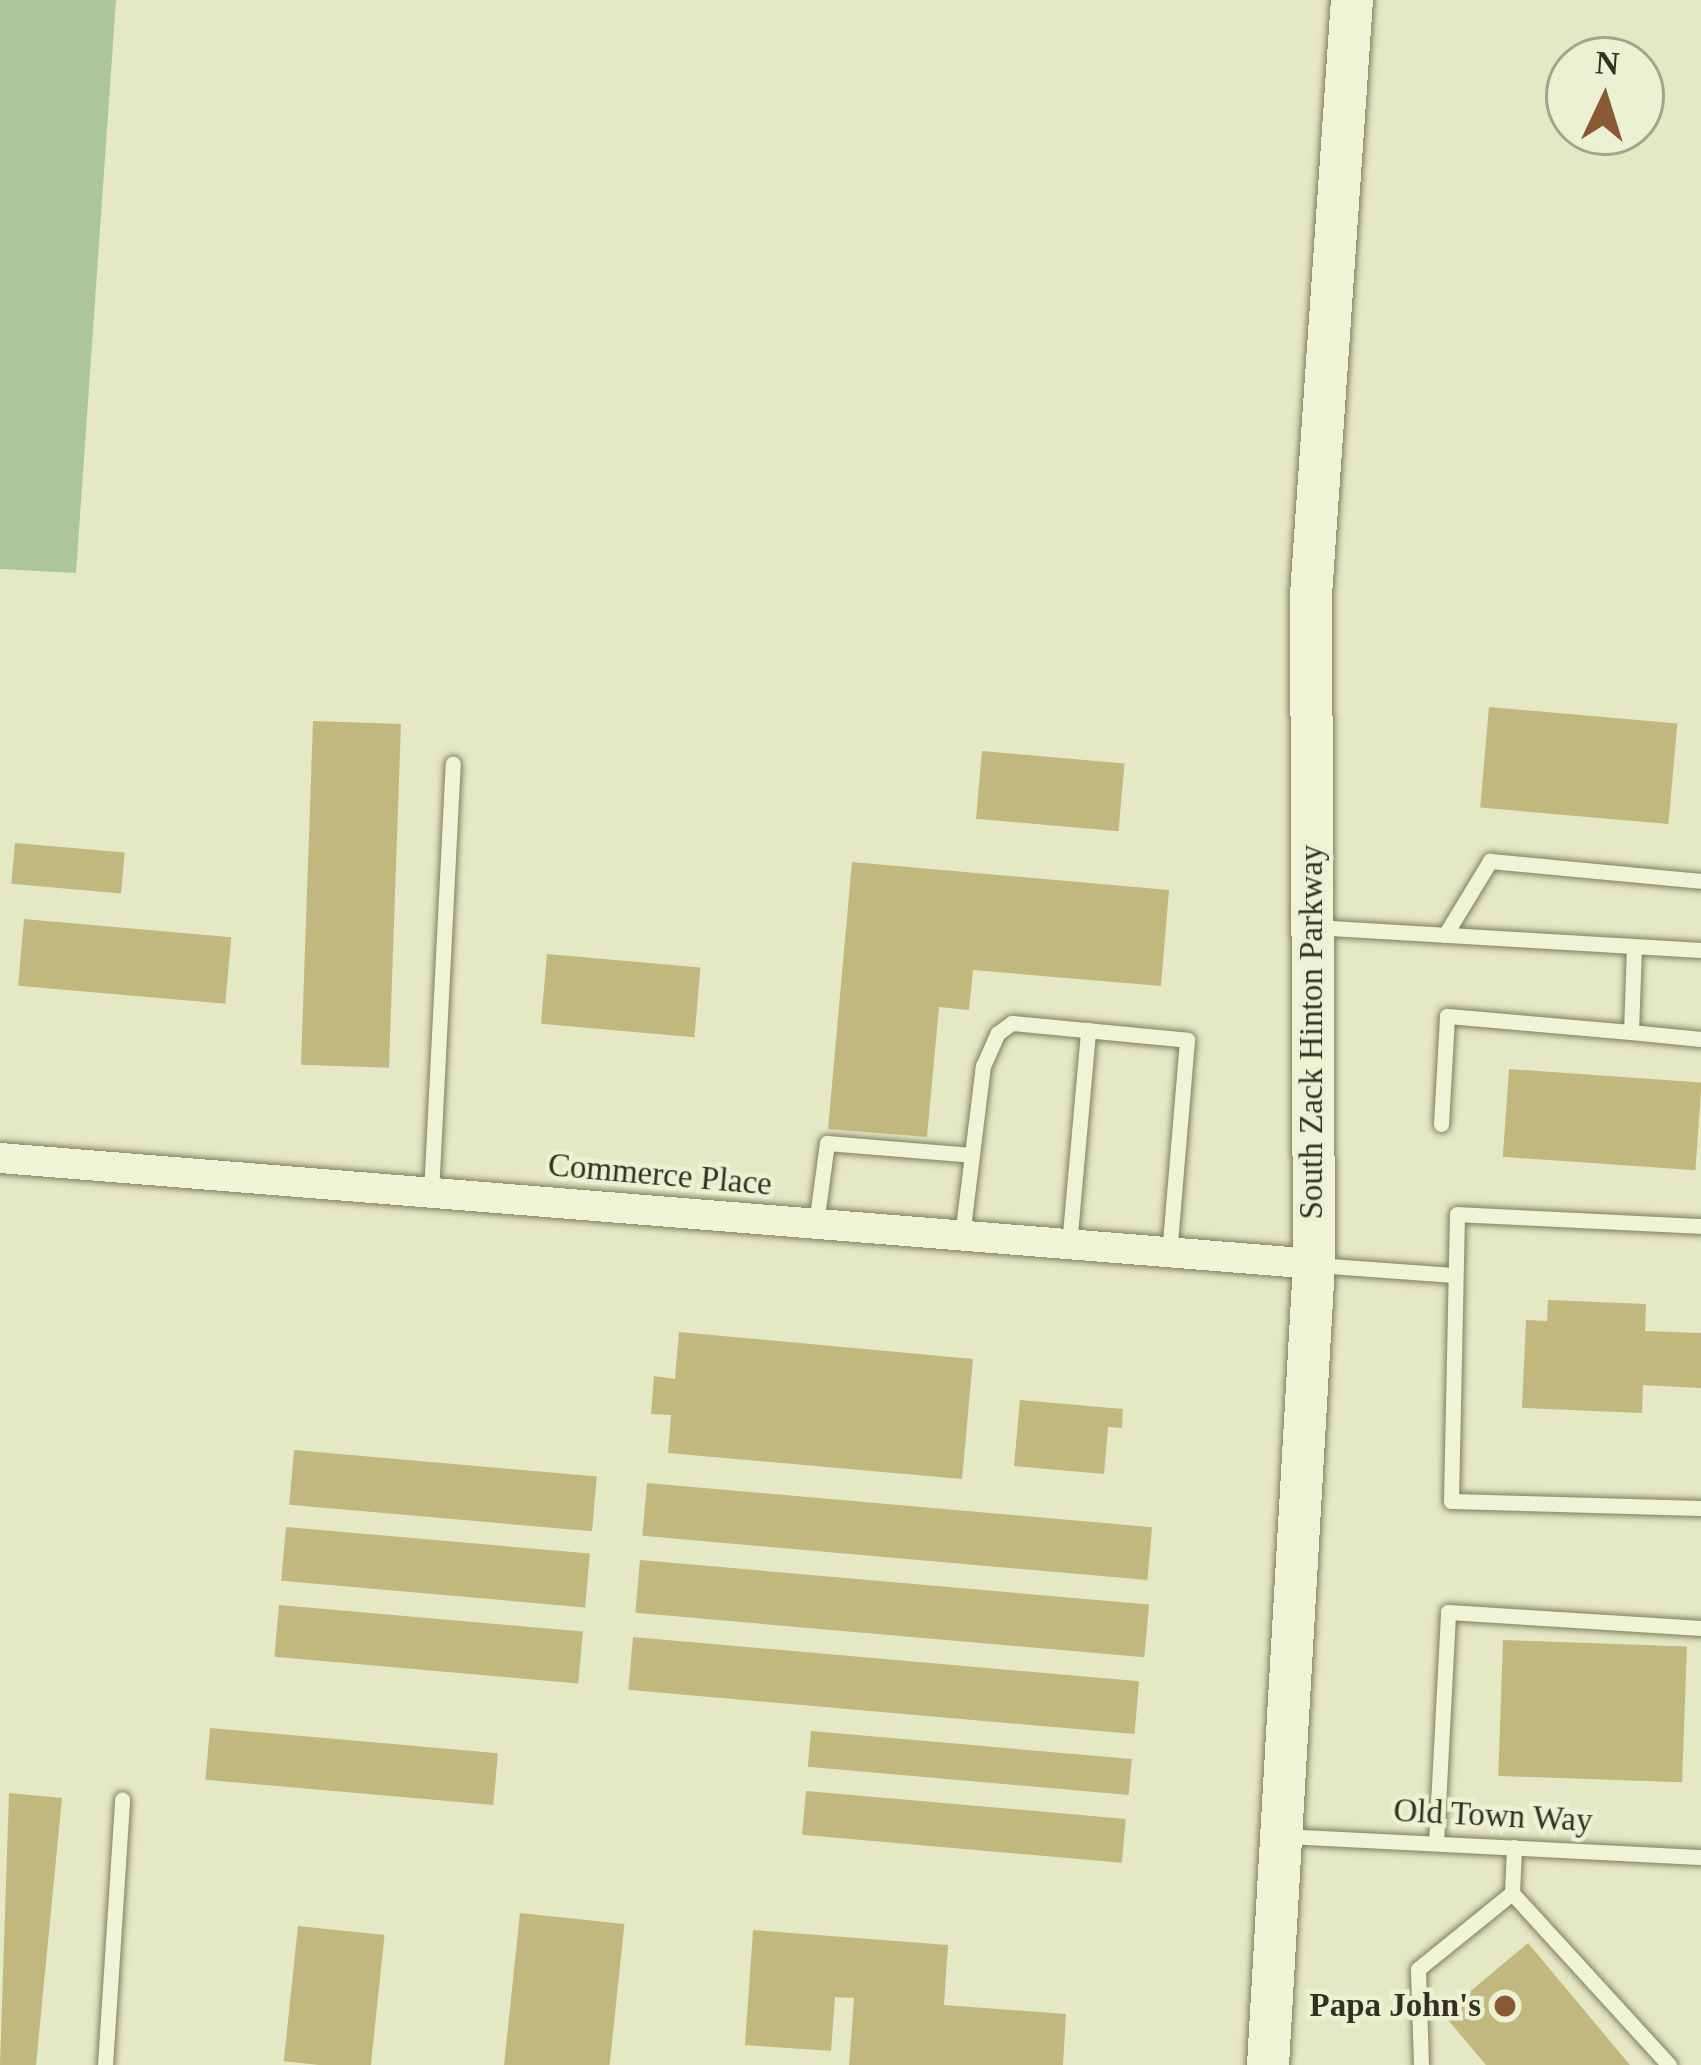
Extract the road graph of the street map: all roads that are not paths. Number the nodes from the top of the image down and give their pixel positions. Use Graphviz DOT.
graph roads {
  1 [pos="1352,0"];
  2 [pos="453,764"];
  3 [pos="1701,881"];
  4 [pos="1310,927"];
  5 [pos="1445,935"];
  6 [pos="1634,946"];
  7 [pos="1701,950"];
  8 [pos="1088,1030"];
  9 [pos="1631,1032"];
  10 [pos="1701,1039"];
  11 [pos="1441,1124"];
  12 [pos="972,1155"];
  13 [pos="0,1158"];
  14 [pos="431,1193"];
  15 [pos="817,1224"];
  16 [pos="1701,1226"];
  17 [pos="962,1236"];
  18 [pos="1069,1245"];
  19 [pos="1169,1253"];
  20 [pos="1314,1264"];
  21 [pos="1453,1275"];
  22 [pos="1701,1508"];
  23 [pos="1701,1628"];
  24 [pos="122,1800"];
  25 [pos="1281,1835"];
  26 [pos="1436,1843"];
  27 [pos="1514,1847"];
  28 [pos="1701,1857"];
  29 [pos="1512,1893"];
  30 [pos="105,2065"];
  31 [pos="1268,2065"];
  32 [pos="1421,2065"];
  33 [pos="1669,2065"];
  1 -- 4 [label="main road, South Zack Hinton Parkway"];
  2 -- 14 [label="lane"];
  3 -- 5 [label="lane"];
  4 -- 5 [label="lane"];
  4 -- 20 [label="main road, South Zack Hinton Parkway"];
  5 -- 6 [label="lane"];
  6 -- 7 [label="lane"];
  6 -- 9 [label="lane"];
  8 -- 12 [label="lane"];
  8 -- 18 [label="lane"];
  8 -- 19 [label="lane"];
  9 -- 10 [label="lane"];
  9 -- 11 [label="lane"];
  12 -- 15 [label="lane"];
  12 -- 17 [label="lane"];
  13 -- 14 [label="street, Commerce Place"];
  14 -- 15 [label="street, Commerce Place"];
  15 -- 17 [label="street, Commerce Place"];
  16 -- 21 [label="lane"];
  17 -- 18 [label="street, Commerce Place"];
  18 -- 19 [label="street, Commerce Place"];
  19 -- 20 [label="street, Commerce Place"];
  20 -- 21 [label="lane"];
  20 -- 25 [label="main road, South Zack Hinton Parkway"];
  21 -- 22 [label="lane"];
  23 -- 26 [label="lane"];
  24 -- 30 [label="lane"];
  25 -- 26 [label="lane, Old Town Way"];
  25 -- 31 [label="main road, South Zack Hinton Parkway"];
  26 -- 27 [label="lane, Old Town Way"];
  27 -- 28 [label="lane, Old Town Way"];
  27 -- 29 [label="lane"];
  29 -- 32 [label="lane"];
  29 -- 33 [label="lane"];
}
